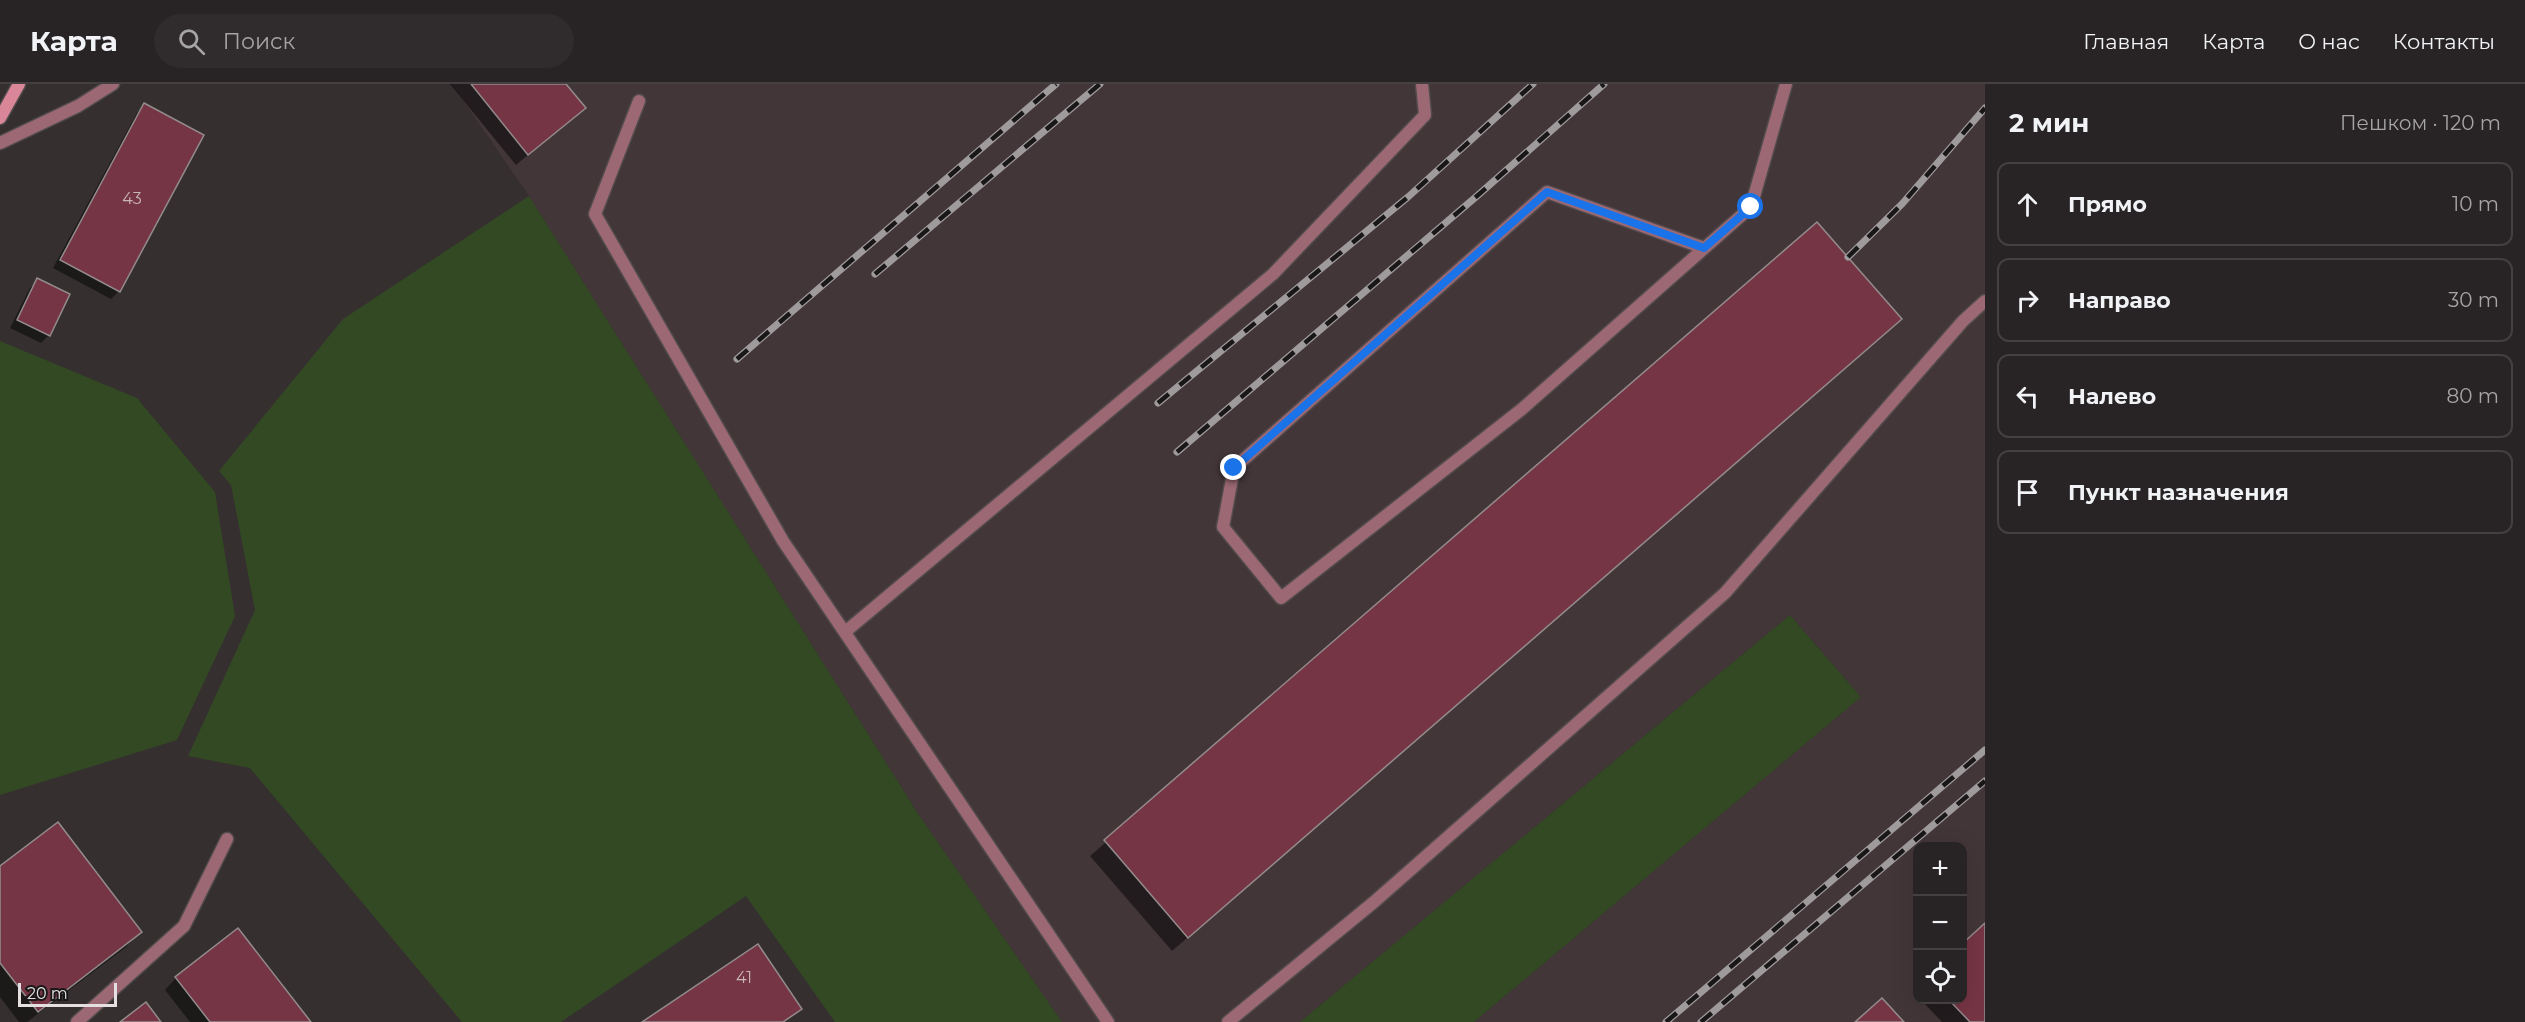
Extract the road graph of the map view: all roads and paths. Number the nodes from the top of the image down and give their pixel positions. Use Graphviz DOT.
graph roads {
  1 [pos="19,84"];
  2 [pos="113,84"];
  3 [pos="1422,84"];
  4 [pos="1786,84"];
  5 [pos="639,101"];
  6 [pos="0,118"];
  7 [pos="0,143"];
  8 [pos="1704,248"];
  9 [pos="1985,301"];
  10 [pos="845,632"];
  11 [pos="227,839"];
  12 [pos="77,1022"];
  13 [pos="1108,1022"];
  14 [pos="1228,1022"];
  1 -- 6 [label="street"];
  2 -- 7 [label="lane"];
  3 -- 10 [label="lane"];
  4 -- 8 [label="lane"];
  5 -- 10 [label="lane"];
  8 -- 8 [label="lane"];
  9 -- 14 [label="lane"];
  10 -- 13 [label="lane"];
  11 -- 12 [label="lane"];
}
